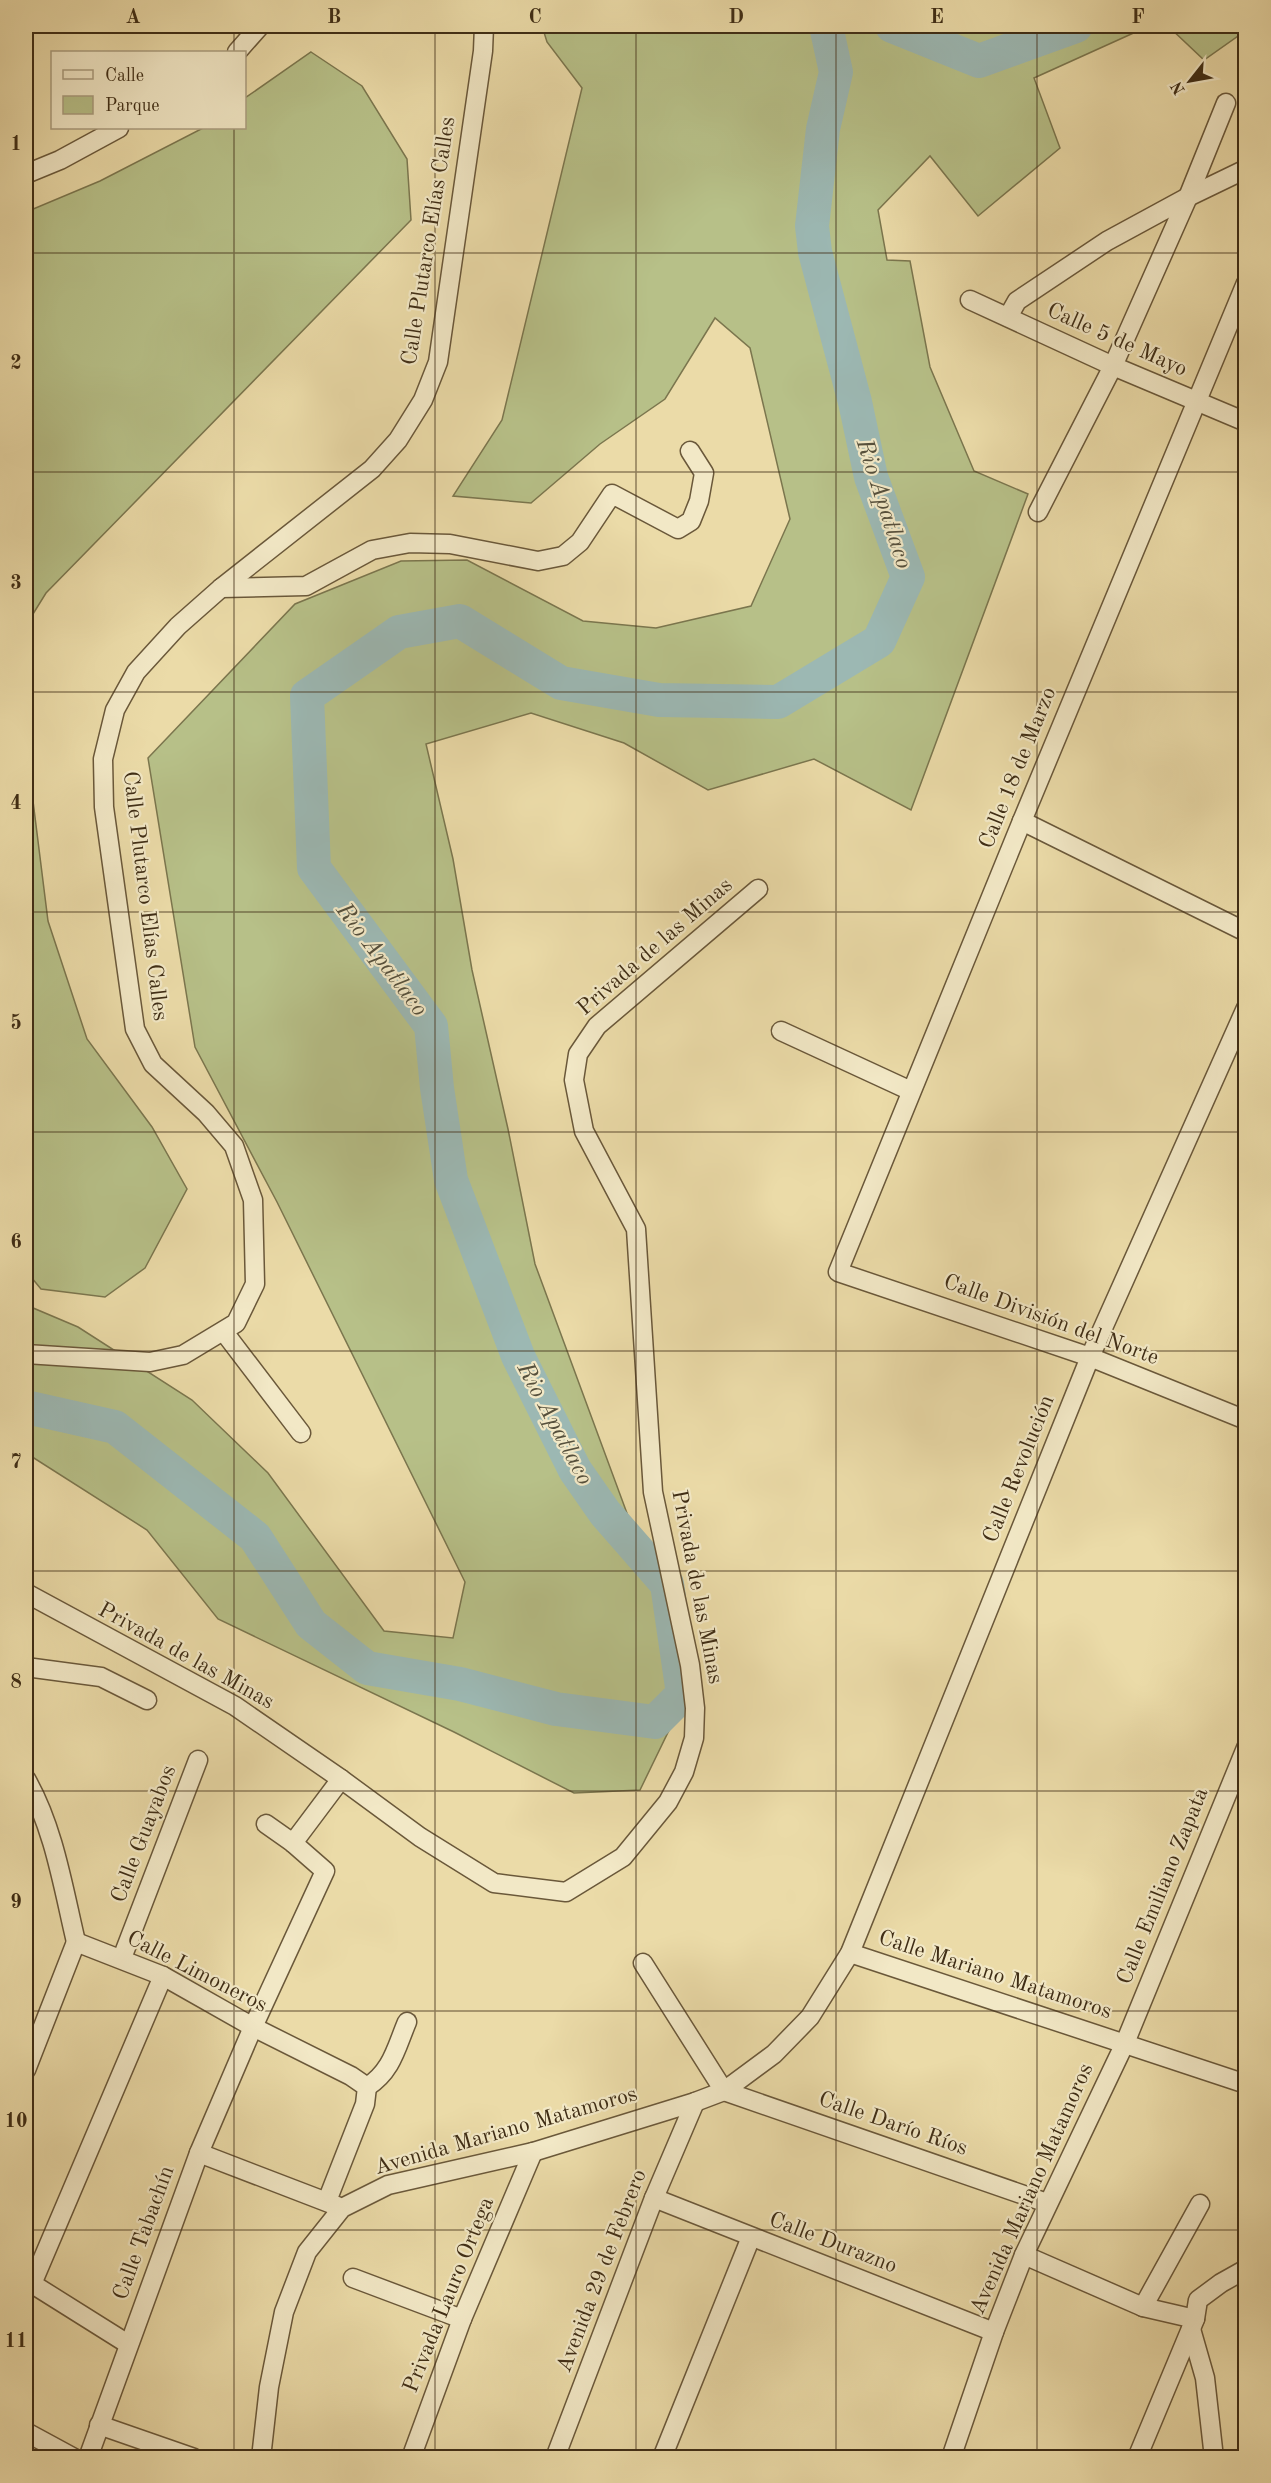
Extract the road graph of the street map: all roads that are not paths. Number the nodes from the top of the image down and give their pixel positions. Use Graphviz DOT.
graph roads {
  1 [pos="260,26"];
  2 [pos="484,26"];
  3 [pos="238,51"];
  4 [pos="1226,103"];
  5 [pos="117,129"];
  6 [pos="1245,169"];
  7 [pos="26,174"];
  8 [pos="1188,197"];
  9 [pos="1245,283"];
  10 [pos="970,300"];
  11 [pos="1008,317"];
  12 [pos="1113,366"];
  13 [pos="1195,401"];
  14 [pos="1245,422"];
  15 [pos="690,451"];
  16 [pos="1038,512"];
  17 [pos="221,588"];
  18 [pos="1022,821"];
  19 [pos="758,889"];
  20 [pos="1245,932"];
  21 [pos="1245,1008"];
  22 [pos="781,1031"];
  23 [pos="911,1091"];
  24 [pos="838,1272"];
  25 [pos="224,1332"];
  26 [pos="26,1354"];
  27 [pos="1090,1357"];
  28 [pos="1245,1420"];
  29 [pos="301,1433"];
  30 [pos="26,1593"];
  31 [pos="26,1666"];
  32 [pos="147,1700"];
  33 [pos="1245,1748"];
  34 [pos="198,1760"];
  35 [pos="26,1779"];
  36 [pos="341,1779"];
  37 [pos="266,1824"];
  38 [pos="293,1842"];
  39 [pos="76,1942"];
  40 [pos="850,1953"];
  41 [pos="122,1958"];
  42 [pos="643,1964"];
  43 [pos="163,1976"];
  44 [pos="407,2022"];
  45 [pos="253,2027"];
  46 [pos="1125,2043"];
  47 [pos="26,2070"];
  48 [pos="1245,2084"];
  49 [pos="367,2087"];
  50 [pos="724,2091"];
  51 [pos="695,2102"];
  52 [pos="533,2152"];
  53 [pos="199,2153"];
  54 [pos="654,2198"];
  55 [pos="1047,2203"];
  56 [pos="334,2204"];
  57 [pos="1200,2204"];
  58 [pos="751,2237"];
  59 [pos="1024,2255"];
  60 [pos="1245,2270"];
  61 [pos="353,2278"];
  62 [pos="29,2282"];
  63 [pos="1221,2283"];
  64 [pos="1245,2289"];
  65 [pos="1143,2307"];
  66 [pos="462,2319"];
  67 [pos="1193,2324"];
  68 [pos="994,2332"];
  69 [pos="128,2344"];
  70 [pos="99,2425"];
  71 [pos="26,2432"];
  72 [pos="74,2457"];
  73 [pos="88,2457"];
  74 [pos="194,2457"];
  75 [pos="261,2457"];
  76 [pos="411,2457"];
  77 [pos="555,2457"];
  78 [pos="663,2457"];
  79 [pos="951,2457"];
  80 [pos="1137,2457"];
  81 [pos="1214,2457"];
  1 -- 3 [label="street"];
  2 -- 17 [label="street, Calle Plutarco Elías Calles"];
  4 -- 8 [label="street"];
  5 -- 7 [label="street"];
  6 -- 8 [label="street"];
  8 -- 11 [label="street"];
  8 -- 12 [label="street"];
  9 -- 13 [label="street, Calle 18 de Marzo"];
  10 -- 11 [label="street, Calle 5 de Mayo"];
  11 -- 12 [label="street, Calle 5 de Mayo"];
  12 -- 13 [label="street, Calle 5 de Mayo"];
  12 -- 16 [label="street"];
  13 -- 14 [label="street, Calle 5 de Mayo"];
  13 -- 18 [label="street, Calle 18 de Marzo"];
  15 -- 17 [label="street"];
  17 -- 25 [label="street, Calle Plutarco Elías Calles"];
  18 -- 20 [label="street"];
  18 -- 23 [label="street, Calle 18 de Marzo"];
  19 -- 36 [label="street, Privada de las Minas"];
  21 -- 27 [label="street, Calle Revolución"];
  22 -- 23 [label="street"];
  23 -- 24 [label="street, Calle 18 de Marzo"];
  24 -- 27 [label="street, Calle División del Norte"];
  25 -- 26 [label="street, Calle Plutarco Elías Calles"];
  25 -- 29 [label="street"];
  27 -- 28 [label="street, Calle División del Norte"];
  27 -- 40 [label="street, Calle Revolución"];
  30 -- 36 [label="street, Privada de las Minas"];
  31 -- 32 [label="street"];
  33 -- 46 [label="street, Calle Emiliano Zapata"];
  34 -- 41 [label="street, Calle Guayabos"];
  35 -- 39 [label="street"];
  36 -- 38 [label="street"];
  37 -- 38 [label="street"];
  38 -- 45 [label="street, Calle Tabachín"];
  39 -- 41 [label="street, Calle Limoneros"];
  39 -- 47 [label="street"];
  40 -- 46 [label="street, Calle Mariano Matamoros"];
  40 -- 50 [label="street, Avenida Mariano Matamoros"];
  41 -- 43 [label="street, Calle Limoneros"];
  42 -- 50 [label="street"];
  43 -- 45 [label="street, Calle Limoneros"];
  43 -- 62 [label="street"];
  44 -- 49 [label="street"];
  45 -- 49 [label="street, Calle Limoneros"];
  45 -- 53 [label="street, Calle Tabachín"];
  46 -- 48 [label="street, Calle Mariano Matamoros"];
  46 -- 55 [label="street, Avenida Mariano Matamoros"];
  49 -- 56 [label="street"];
  50 -- 51 [label="street, Avenida Mariano Matamoros"];
  50 -- 55 [label="street, Calle Darío Ríos"];
  51 -- 52 [label="street, Avenida Mariano Matamoros"];
  51 -- 54 [label="street, Avenida 29 de Febrero"];
  52 -- 56 [label="street, Avenida Mariano Matamoros"];
  52 -- 66 [label="street, Privada Lauro Ortega"];
  53 -- 56 [label="street"];
  53 -- 69 [label="street, Calle Tabachín"];
  54 -- 58 [label="street, Calle Durazno"];
  54 -- 77 [label="street, Avenida 29 de Febrero"];
  55 -- 59 [label="street, Avenida Mariano Matamoros"];
  56 -- 75 [label="street, Avenida Mariano Matamoros"];
  57 -- 65 [label="street"];
  58 -- 68 [label="street, Calle Durazno"];
  58 -- 78 [label="street"];
  59 -- 65 [label="street"];
  59 -- 68 [label="street, Avenida Mariano Matamoros"];
  60 -- 63 [label="street"];
  61 -- 66 [label="street"];
  62 -- 69 [label="street"];
  63 -- 64 [label="street"];
  63 -- 67 [label="street"];
  65 -- 67 [label="street"];
  66 -- 76 [label="street, Privada Lauro Ortega"];
  67 -- 80 [label="street"];
  67 -- 81 [label="street"];
  68 -- 79 [label="street, Avenida Mariano Matamoros"];
  69 -- 70 [label="street, Calle Tabachín"];
  70 -- 73 [label="street, Calle Tabachín"];
  70 -- 74 [label="street"];
  71 -- 72 [label="street"];
}
